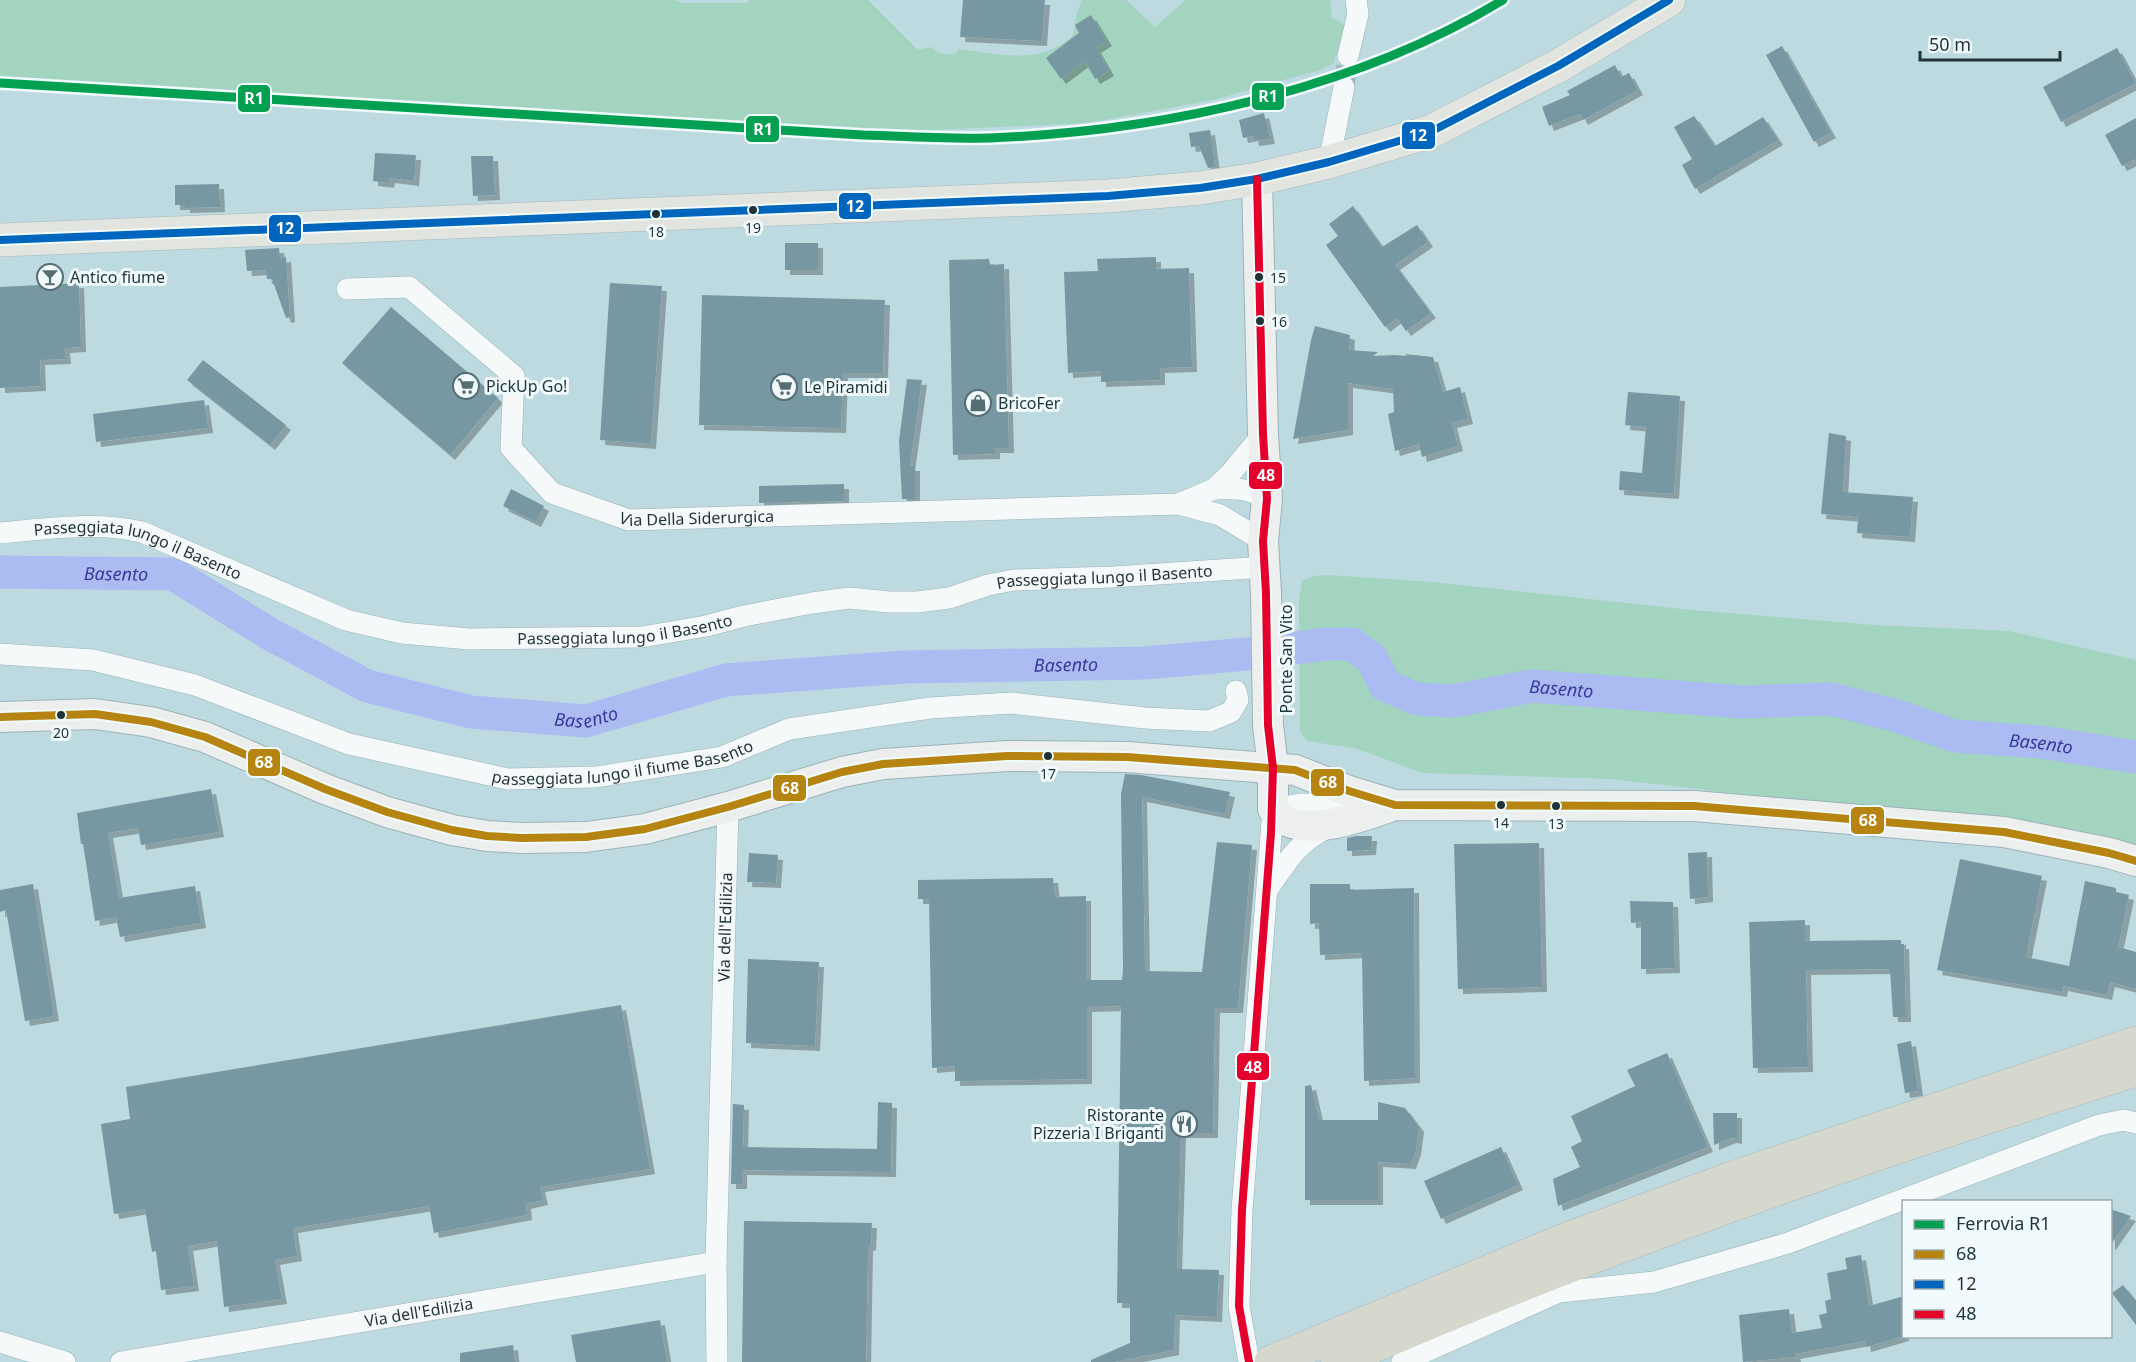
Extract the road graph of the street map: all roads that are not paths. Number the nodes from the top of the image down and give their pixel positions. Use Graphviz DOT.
graph roads {
  1 [pos="1356,0"];
  2 [pos="1669,0"];
  3 [pos="1348,56"];
  4 [pos="1344,87"];
  5 [pos="1329,162"];
  6 [pos="1257,179"];
  7 [pos="0,240"];
  8 [pos="347,289"];
  9 [pos="1263,434"];
  10 [pos="1214,489"];
  11 [pos="1267,499"];
  12 [pos="1179,504"];
  13 [pos="1220,515"];
  14 [pos="0,533"];
  15 [pos="1270,574"];
  16 [pos="0,654"];
  17 [pos="1236,691"];
  18 [pos="0,717"];
  19 [pos="1273,768"];
  20 [pos="1395,805"];
  21 [pos="728,807"];
  22 [pos="1273,809"];
  23 [pos="1332,825"];
  24 [pos="2136,861"];
  25 [pos="1267,890"];
  26 [pos="2136,1043"];
  27 [pos="2136,1070"];
  28 [pos="2136,1123"];
  29 [pos="716,1262"];
  30 [pos="0,1342"];
  31 [pos="1343,1350"];
  32 [pos="1255,1358"];
  33 [pos="65,1362"];
  34 [pos="121,1362"];
  35 [pos="717,1362"];
  36 [pos="1402,1362"];
  1 -- 3 [label="street"];
  2 -- 5 [label="main road"];
  4 -- 5 [label="street"];
  5 -- 6 [label="main road"];
  6 -- 7 [label="main road"];
  6 -- 9 [label="street"];
  8 -- 12 [label="street, Via Della Siderurgica"];
  9 -- 10 [label="street, Via Della Siderurgica"];
  9 -- 11 [label="street"];
  10 -- 11 [label="street, Via Della Siderurgica"];
  10 -- 12 [label="street, Via Della Siderurgica"];
  11 -- 13 [label="street, Via Della Siderurgica"];
  11 -- 15 [label="street"];
  11 -- 15 [label="street"];
  12 -- 13 [label="street, Via Della Siderurgica"];
  13 -- 15 [label="street, Via Della Siderurgica"];
  14 -- 15 [label="street, Passeggiata lungo il Basento"];
  15 -- 19 [label="street, Ponte San Vito"];
  16 -- 17 [label="street, passeggiata lungo il fiume Basento"];
  18 -- 21 [label="street"];
  19 -- 20 [label="street"];
  19 -- 21 [label="street"];
  19 -- 22 [label="street, Ponte San Vito"];
  20 -- 22 [label="street"];
  20 -- 23 [label="street"];
  20 -- 24 [label="street"];
  21 -- 29 [label="street, Via dell'Edilizia"];
  22 -- 23 [label="street"];
  22 -- 25 [label="street"];
  23 -- 25 [label="street"];
  25 -- 32 [label="street"];
  26 -- 31 [label="highway"];
  27 -- 31 [label="highway"];
  28 -- 36 [label="street"];
  29 -- 34 [label="street, Via dell'Edilizia"];
  29 -- 35 [label="street, Via dell'Edilizia"];
  30 -- 33 [label="street"];
  31 -- 32 [label="highway"];
}
